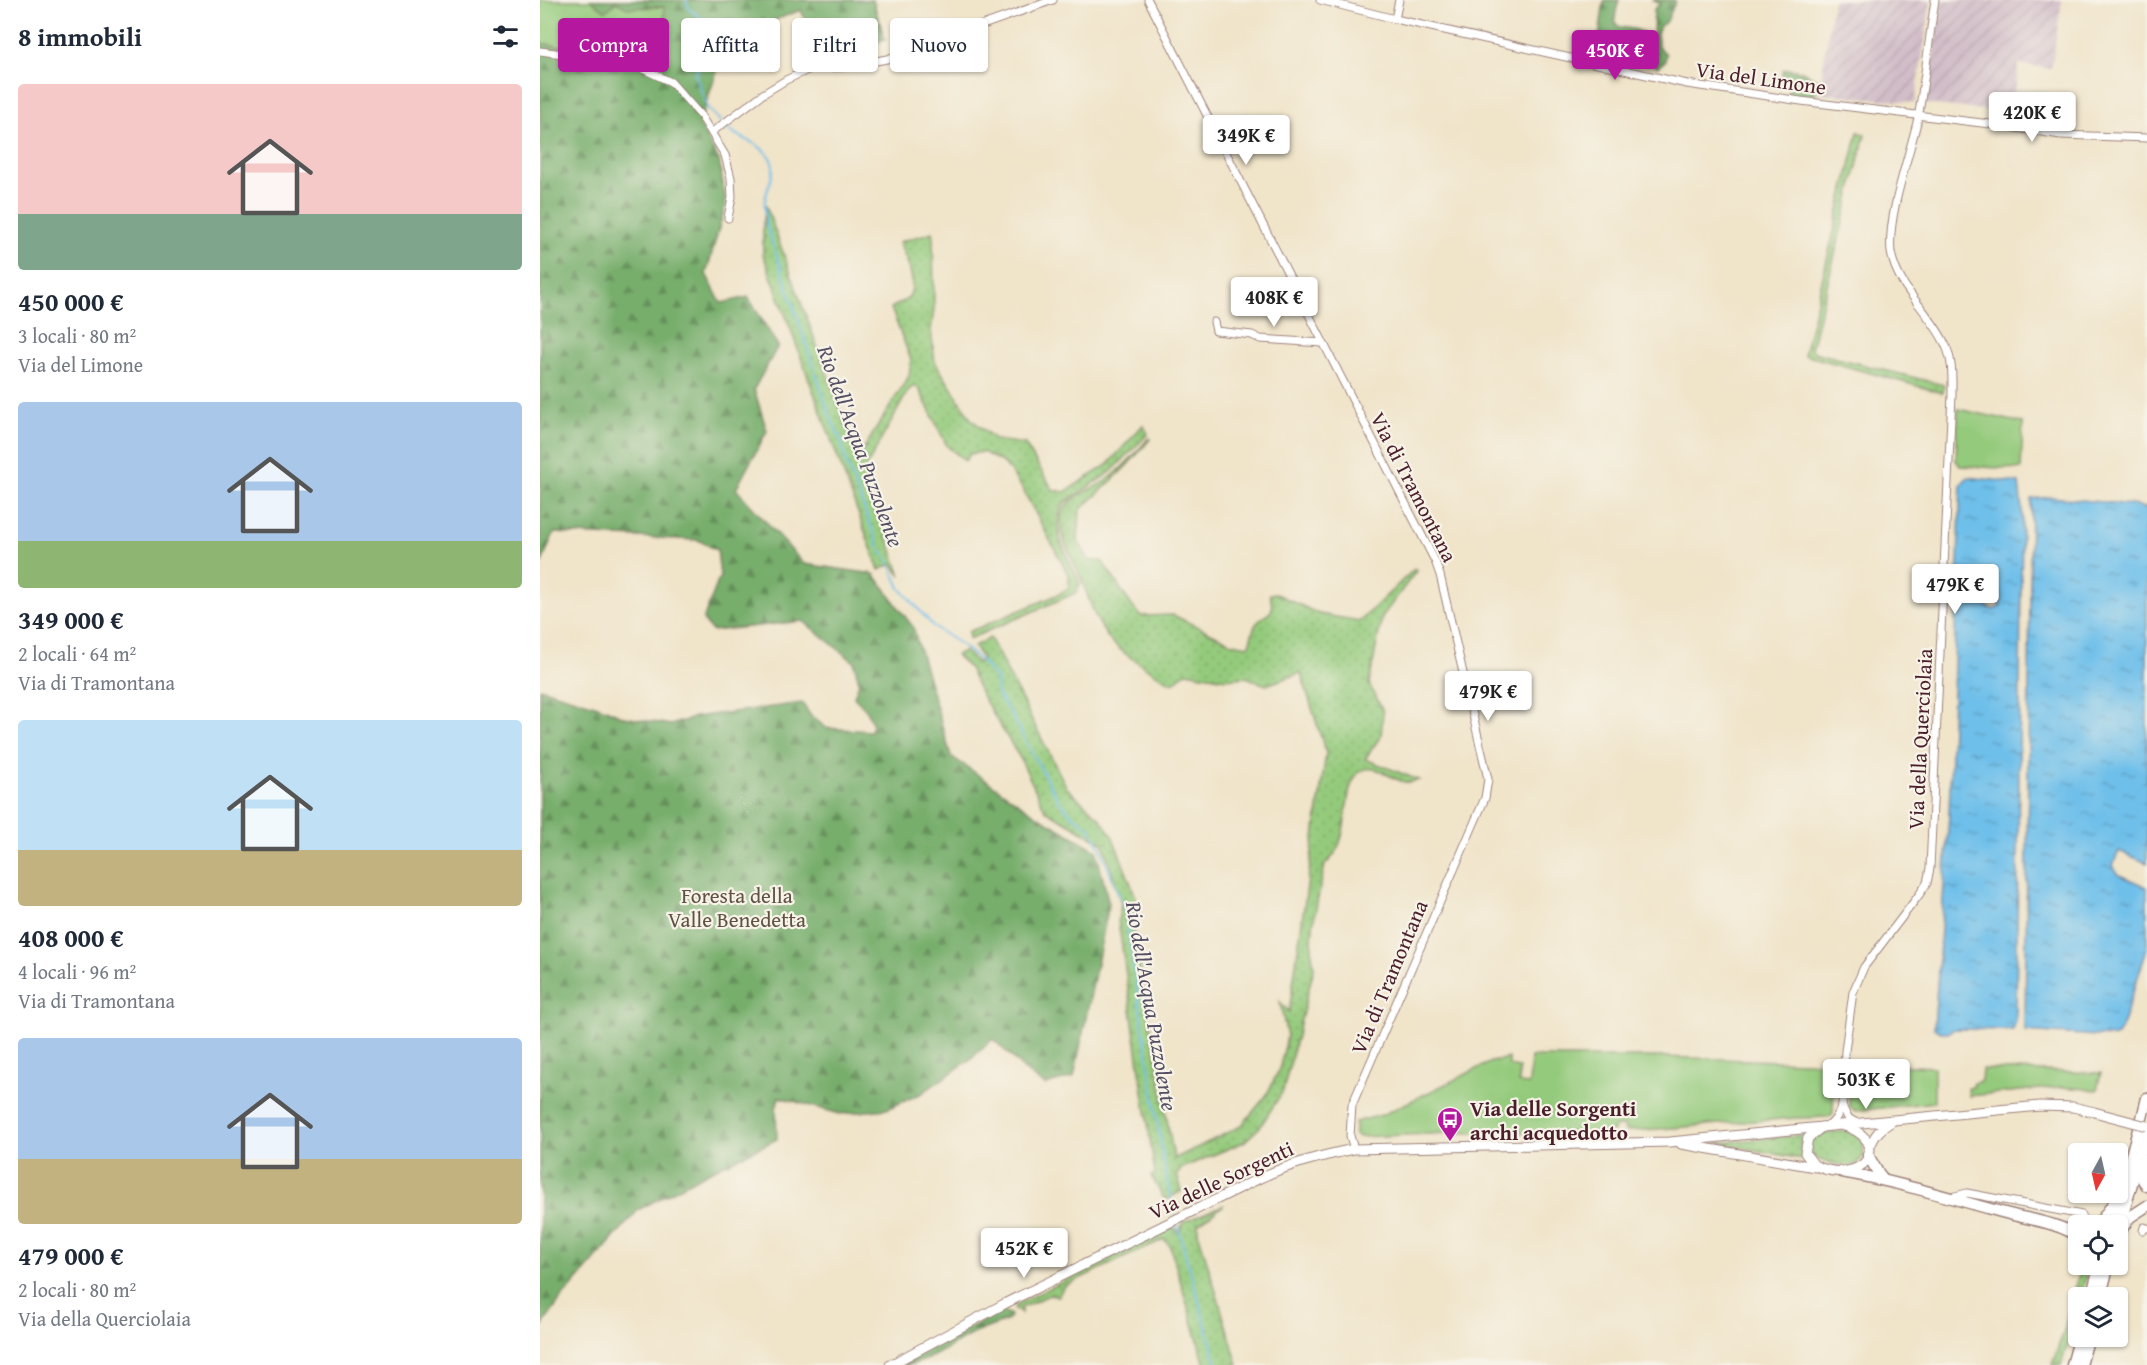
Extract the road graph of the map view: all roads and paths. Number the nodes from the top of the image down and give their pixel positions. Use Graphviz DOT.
graph roads {
  1 [pos="1053,0"];
  2 [pos="1149,0"];
  3 [pos="1320,0"];
  4 [pos="1399,0"];
  5 [pos="1935,0"];
  6 [pos="1395,19"];
  7 [pos="540,51"];
  8 [pos="1918,116"];
  9 [pos="712,132"];
  10 [pos="2147,138"];
  11 [pos="728,218"];
  12 [pos="1214,322"];
  13 [pos="1323,343"];
  14 [pos="2147,1098"];
  15 [pos="1842,1106"];
  16 [pos="1893,1121"];
  17 [pos="1859,1124"];
  18 [pos="1841,1125"];
  19 [pos="1825,1127"];
  20 [pos="2144,1129"];
  21 [pos="1670,1142"];
  22 [pos="1354,1149"];
  23 [pos="1869,1152"];
  24 [pos="1821,1168"];
  25 [pos="1842,1172"];
  26 [pos="2128,1172"];
  27 [pos="1884,1180"];
  28 [pos="2147,1186"];
  29 [pos="1951,1197"];
  30 [pos="2147,1206"];
  31 [pos="2082,1215"];
  32 [pos="2122,1215"];
  33 [pos="2128,1221"];
  34 [pos="2060,1227"];
  35 [pos="2068,1227"];
  36 [pos="2068,1231"];
  37 [pos="2077,1347"];
  38 [pos="2086,1347"];
  39 [pos="890,1365"];
  40 [pos="2072,1365"];
  41 [pos="2081,1365"];
  1 -- 9 [label="street"];
  2 -- 13 [label="street, Via di Tramontana"];
  3 -- 6 [label="street, Via del Limone"];
  4 -- 6 [label="street"];
  5 -- 8 [label="street"];
  6 -- 8 [label="street, Via del Limone"];
  7 -- 9 [label="street"];
  8 -- 10 [label="street, Via del Limone"];
  8 -- 15 [label="street, Via della Querciolaia"];
  9 -- 11 [label="street"];
  12 -- 13 [label="street"];
  13 -- 22 [label="street, Via di Tramontana"];
  14 -- 20 [label="highway"];
  15 -- 17 [label="street"];
  15 -- 19 [label="street"];
  16 -- 17 [label="main road, Via delle Sorgenti"];
  16 -- 20 [label="main road, Via delle Sorgenti, bridge"];
  16 -- 23 [label="main road"];
  17 -- 18 [label="main road, Via delle Sorgenti"];
  18 -- 19 [label="main road, Via delle Sorgenti"];
  18 -- 23 [label="main road"];
  19 -- 21 [label="main road, Via delle Sorgenti"];
  19 -- 24 [label="main road"];
  20 -- 26 [label="highway"];
  20 -- 28 [label="highway"];
  20 -- 32 [label="highway"];
  21 -- 22 [label="main road, Via delle Sorgenti"];
  21 -- 24 [label="main road, Via delle Sorgenti"];
  22 -- 39 [label="main road, Via delle Sorgenti"];
  23 -- 25 [label="main road"];
  23 -- 27 [label="highway"];
  24 -- 25 [label="main road, Via delle Sorgenti"];
  25 -- 27 [label="highway"];
  27 -- 29 [label="highway"];
  29 -- 31 [label="street"];
  29 -- 34 [label="highway"];
  30 -- 33 [label="highway"];
  34 -- 35 [label="highway"];
  34 -- 36 [label="highway"];
  37 -- 40 [label="highway"];
  38 -- 41 [label="highway"];
}
